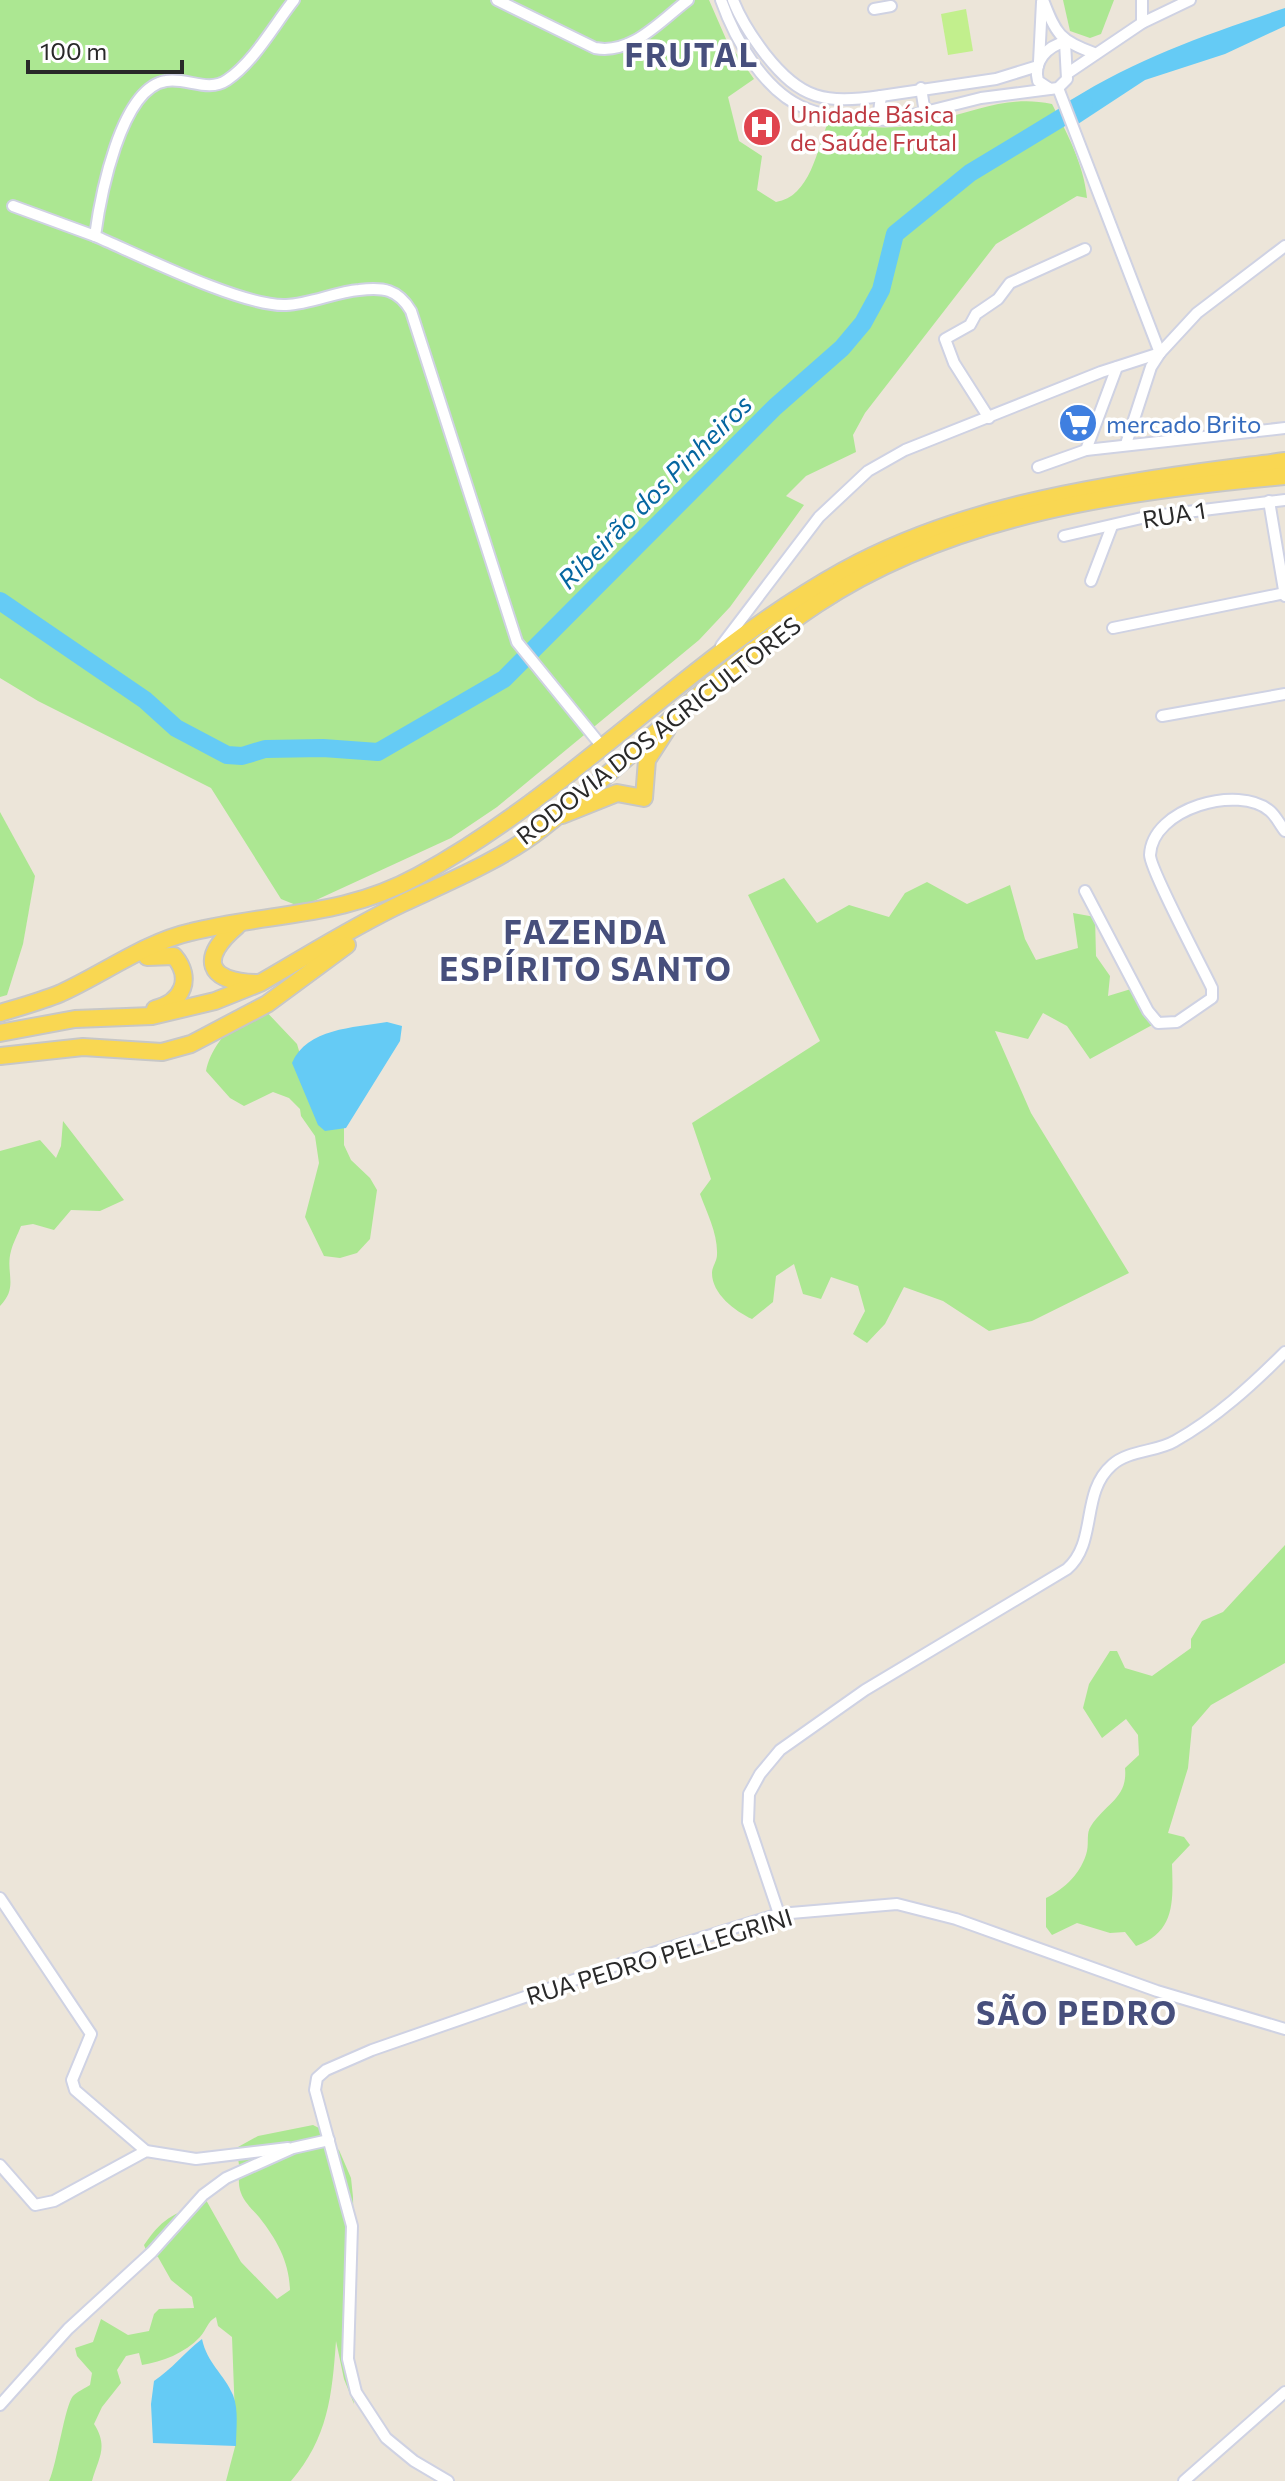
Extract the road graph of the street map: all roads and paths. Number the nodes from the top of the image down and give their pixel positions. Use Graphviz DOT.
graph roads {
  1 [pos="294,0"];
  2 [pos="497,0"];
  3 [pos="688,0"];
  4 [pos="721,0"];
  5 [pos="733,0"];
  6 [pos="1043,0"];
  7 [pos="1142,0"];
  8 [pos="1190,0"];
  9 [pos="891,6"];
  10 [pos="874,9"];
  11 [pos="1142,23"];
  12 [pos="1065,42"];
  13 [pos="1094,53"];
  14 [pos="1038,65"];
  15 [pos="1068,73"];
  16 [pos="921,88"];
  17 [pos="1054,89"];
  18 [pos="881,96"];
  19 [pos="925,113"];
  20 [pos="887,120"];
  21 [pos="13,206"];
  22 [pos="95,236"];
  23 [pos="1285,246"];
  24 [pos="1085,249"];
  25 [pos="1160,353"];
  26 [pos="1117,367"];
  27 [pos="1092,377"];
  28 [pos="1106,395"];
  29 [pos="989,418"];
  30 [pos="1285,428"];
  31 [pos="1126,444"];
  32 [pos="1086,450"];
  33 [pos="1038,467"];
  34 [pos="1284,473"];
  35 [pos="1285,500"];
  36 [pos="1269,501"];
  37 [pos="1112,526"];
  38 [pos="1064,536"];
  39 [pos="1091,581"];
  40 [pos="1284,594"];
  41 [pos="1113,628"];
  42 [pos="710,660"];
  43 [pos="1285,694"];
  44 [pos="1162,716"];
  45 [pos="674,718"];
  46 [pos="604,749"];
  47 [pos="549,819"];
  48 [pos="1285,831"];
  49 [pos="1085,891"];
  50 [pos="405,902"];
  51 [pos="238,925"];
  52 [pos="118,964"];
  53 [pos="260,983"];
  54 [pos="0,1013"];
  55 [pos="110,1019"];
  56 [pos="0,1033"];
  57 [pos="0,1056"];
  58 [pos="1285,1352"];
  59 [pos="0,1898"];
  60 [pos="779,1914"];
  61 [pos="1285,2029"];
  62 [pos="329,2140"];
  63 [pos="293,2148"];
  64 [pos="146,2151"];
  65 [pos="0,2165"];
  66 [pos="1285,2392"];
  67 [pos="0,2405"];
  68 [pos="448,2481"];
  69 [pos="1184,2481"];
  1 -- 22 [label="street"];
  2 -- 3 [label="street"];
  4 -- 20 [label="street"];
  5 -- 18 [label="street"];
  6 -- 12 [label="street"];
  6 -- 14 [label="street"];
  7 -- 11 [label="street"];
  8 -- 11 [label="street"];
  9 -- 10 [label="street"];
  11 -- 13 [label="street"];
  12 -- 13 [label="street"];
  12 -- 14 [label="street"];
  12 -- 15 [label="street"];
  13 -- 15 [label="street"];
  14 -- 16 [label="street"];
  14 -- 17 [label="street"];
  15 -- 17 [label="street"];
  16 -- 18 [label="street"];
  16 -- 19 [label="street"];
  17 -- 19 [label="street"];
  17 -- 25 [label="street"];
  18 -- 20 [label="street"];
  19 -- 20 [label="street"];
  21 -- 22 [label="street"];
  22 -- 46 [label="street"];
  23 -- 25 [label="street"];
  24 -- 29 [label="street"];
  25 -- 26 [label="street"];
  25 -- 31 [label="street"];
  26 -- 27 [label="street"];
  26 -- 28 [label="street"];
  27 -- 28 [label="street"];
  27 -- 29 [label="street"];
  28 -- 32 [label="street"];
  29 -- 42 [label="street"];
  30 -- 31 [label="street"];
  31 -- 32 [label="street"];
  32 -- 33 [label="street"];
  34 -- 42 [label="main road, RODOVIA DOS AGRICULTORES"];
  34 -- 45 [label="main road, RODOVIA DOS AGRICULTORES"];
  35 -- 36 [label="street, RUA 1"];
  36 -- 37 [label="street, RUA 1"];
  36 -- 40 [label="street"];
  37 -- 38 [label="street, RUA 1"];
  37 -- 39 [label="street"];
  40 -- 41 [label="street"];
  42 -- 46 [label="main road, RODOVIA DOS AGRICULTORES"];
  43 -- 44 [label="street"];
  45 -- 47 [label="main road, RODOVIA DOS AGRICULTORES"];
  45 -- 47 [label="main road"];
  46 -- 51 [label="main road, RODOVIA DOS AGRICULTORES"];
  47 -- 50 [label="main road, RODOVIA DOS AGRICULTORES"];
  48 -- 49 [label="street"];
  50 -- 53 [label="main road, RODOVIA DOS AGRICULTORES"];
  50 -- 57 [label="main road"];
  51 -- 52 [label="main road, RODOVIA DOS AGRICULTORES"];
  51 -- 53 [label="main road"];
  52 -- 54 [label="main road, RODOVIA DOS AGRICULTORES"];
  52 -- 55 [label="main road"];
  53 -- 55 [label="main road, RODOVIA DOS AGRICULTORES"];
  55 -- 56 [label="main road, RODOVIA DOS AGRICULTORES"];
  58 -- 60 [label="street"];
  59 -- 64 [label="street"];
  60 -- 61 [label="street, RUA PEDRO PELLEGRINI"];
  60 -- 62 [label="street, RUA PEDRO PELLEGRINI"];
  62 -- 63 [label="street"];
  62 -- 68 [label="street"];
  63 -- 64 [label="street"];
  63 -- 67 [label="street"];
  64 -- 65 [label="street"];
  66 -- 69 [label="street"];
}
